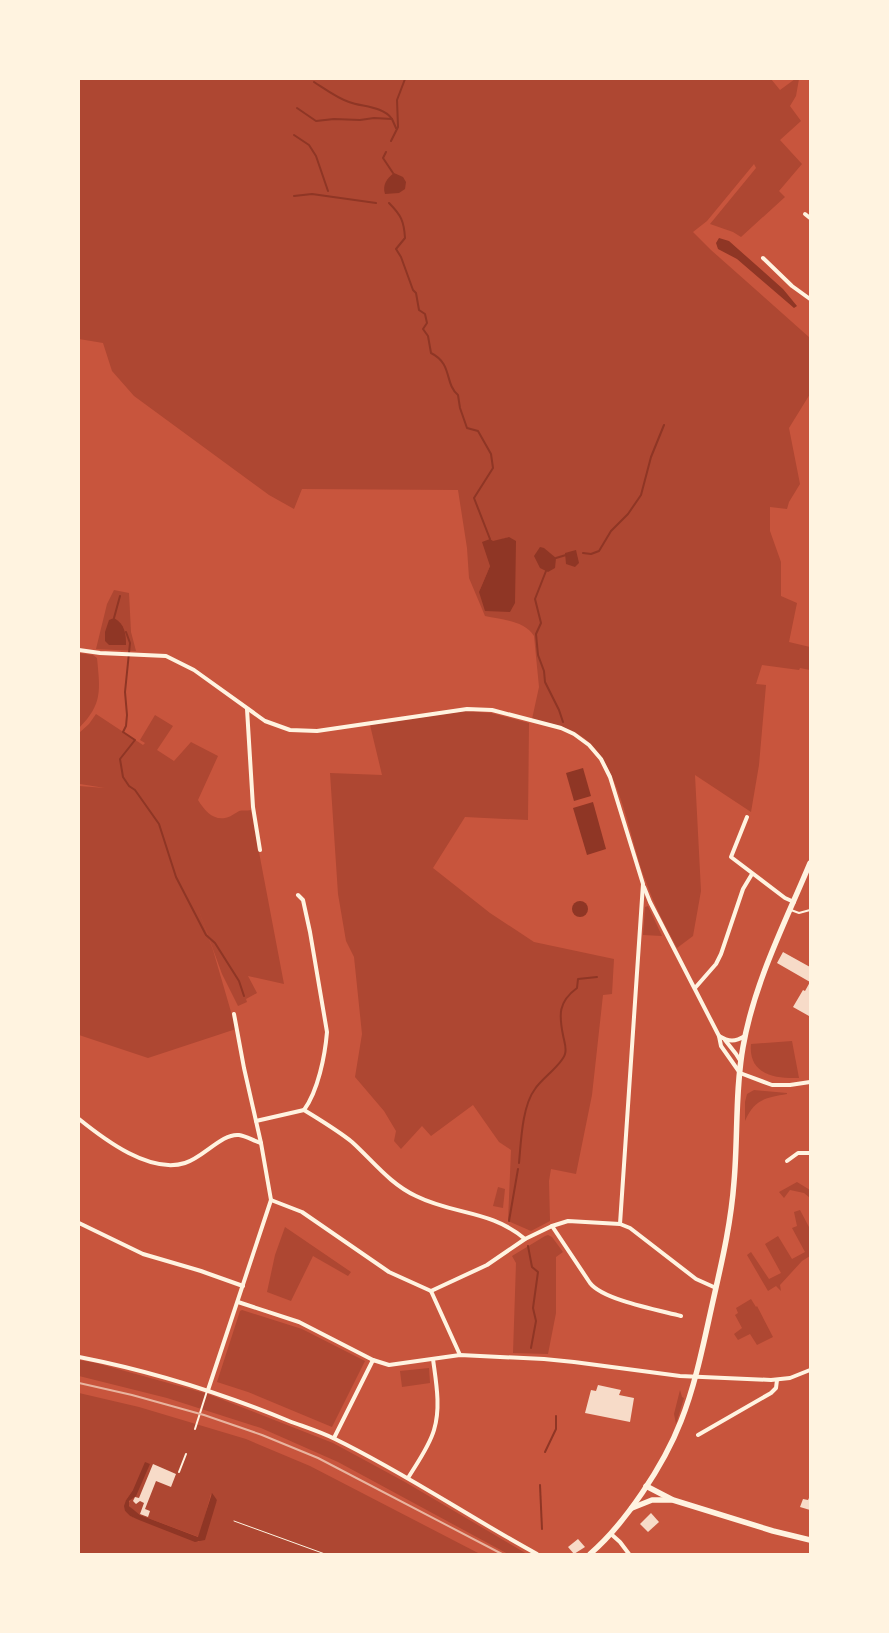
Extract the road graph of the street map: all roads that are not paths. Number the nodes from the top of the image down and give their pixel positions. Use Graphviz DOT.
graph roads {
  1 [pos="806,214"];
  2 [pos="810,218"];
  3 [pos="763,258"];
  4 [pos="810,299"];
  5 [pos="79,650"];
  6 [pos="247,709"];
  7 [pos="747,817"];
  8 [pos="260,850"];
  9 [pos="810,863"];
  10 [pos="752,874"];
  11 [pos="643,884"];
  12 [pos="298,894"];
  13 [pos="794,902"];
  14 [pos="790,910"];
  15 [pos="810,910"];
  16 [pos="695,988"];
  17 [pos="234,1014"];
  18 [pos="719,1036"];
  19 [pos="745,1036"];
  20 [pos="725,1040"];
  21 [pos="739,1053"];
  22 [pos="727,1055"];
  23 [pos="740,1073"];
  24 [pos="810,1082"];
  25 [pos="304,1110"];
  26 [pos="79,1119"];
  27 [pos="256,1121"];
  28 [pos="261,1143"];
  29 [pos="810,1153"];
  30 [pos="787,1161"];
  31 [pos="271,1200"];
  32 [pos="79,1223"];
  33 [pos="620,1224"];
  34 [pos="552,1226"];
  35 [pos="525,1239"];
  36 [pos="243,1286"];
  37 [pos="716,1288"];
  38 [pos="431,1291"];
  39 [pos="238,1302"];
  40 [pos="681,1316"];
  41 [pos="460,1355"];
  42 [pos="79,1357"];
  43 [pos="433,1359"];
  44 [pos="373,1360"];
  45 [pos="810,1370"];
  46 [pos="695,1376"];
  47 [pos="778,1380"];
  48 [pos="208,1390"];
  49 [pos="195,1430"];
  50 [pos="698,1435"];
  51 [pos="334,1438"];
  52 [pos="186,1454"];
  53 [pos="179,1472"];
  54 [pos="408,1478"];
  55 [pos="646,1486"];
  56 [pos="673,1500"];
  57 [pos="631,1508"];
  58 [pos="611,1534"];
  59 [pos="810,1540"];
  60 [pos="537,1554"];
  61 [pos="590,1554"];
  62 [pos="629,1554"];
  1 -- 2 [label="street"];
  3 -- 4 [label="street"];
  5 -- 6 [label="street"];
  6 -- 8 [label="street"];
  6 -- 11 [label="street"];
  7 -- 10 [label="street"];
  9 -- 13 [label="main road"];
  10 -- 13 [label="street"];
  10 -- 16 [label="street"];
  11 -- 16 [label="street"];
  11 -- 33 [label="street"];
  12 -- 25 [label="street"];
  13 -- 14 [label="main road"];
  14 -- 15 [label="lane"];
  14 -- 19 [label="main road"];
  16 -- 18 [label="street"];
  17 -- 27 [label="street"];
  18 -- 20 [label="street"];
  18 -- 22 [label="street"];
  19 -- 20 [label="street"];
  19 -- 21 [label="main road"];
  20 -- 21 [label="street"];
  21 -- 22 [label="street"];
  21 -- 23 [label="main road"];
  22 -- 23 [label="street"];
  23 -- 24 [label="street"];
  23 -- 37 [label="main road"];
  25 -- 27 [label="street"];
  25 -- 35 [label="street"];
  26 -- 28 [label="street"];
  27 -- 28 [label="street"];
  28 -- 31 [label="street"];
  29 -- 30 [label="street"];
  31 -- 36 [label="street"];
  31 -- 38 [label="street"];
  32 -- 36 [label="street"];
  33 -- 34 [label="street"];
  33 -- 37 [label="street"];
  34 -- 35 [label="street"];
  34 -- 40 [label="street"];
  35 -- 38 [label="street"];
  36 -- 39 [label="street"];
  37 -- 46 [label="main road"];
  38 -- 41 [label="street"];
  39 -- 44 [label="street"];
  39 -- 48 [label="street"];
  41 -- 43 [label="street"];
  41 -- 46 [label="street"];
  42 -- 48 [label="street"];
  43 -- 44 [label="street"];
  43 -- 54 [label="street"];
  44 -- 51 [label="street"];
  45 -- 47 [label="street"];
  46 -- 47 [label="street"];
  46 -- 55 [label="main road"];
  47 -- 50 [label="street"];
  48 -- 49 [label="lane"];
  48 -- 51 [label="street"];
  51 -- 54 [label="street"];
  52 -- 53 [label="lane"];
  54 -- 60 [label="street"];
  55 -- 56 [label="main road"];
  55 -- 57 [label="main road"];
  56 -- 57 [label="main road"];
  56 -- 59 [label="main road"];
  57 -- 58 [label="main road"];
  58 -- 61 [label="main road"];
  58 -- 62 [label="street"];
}
